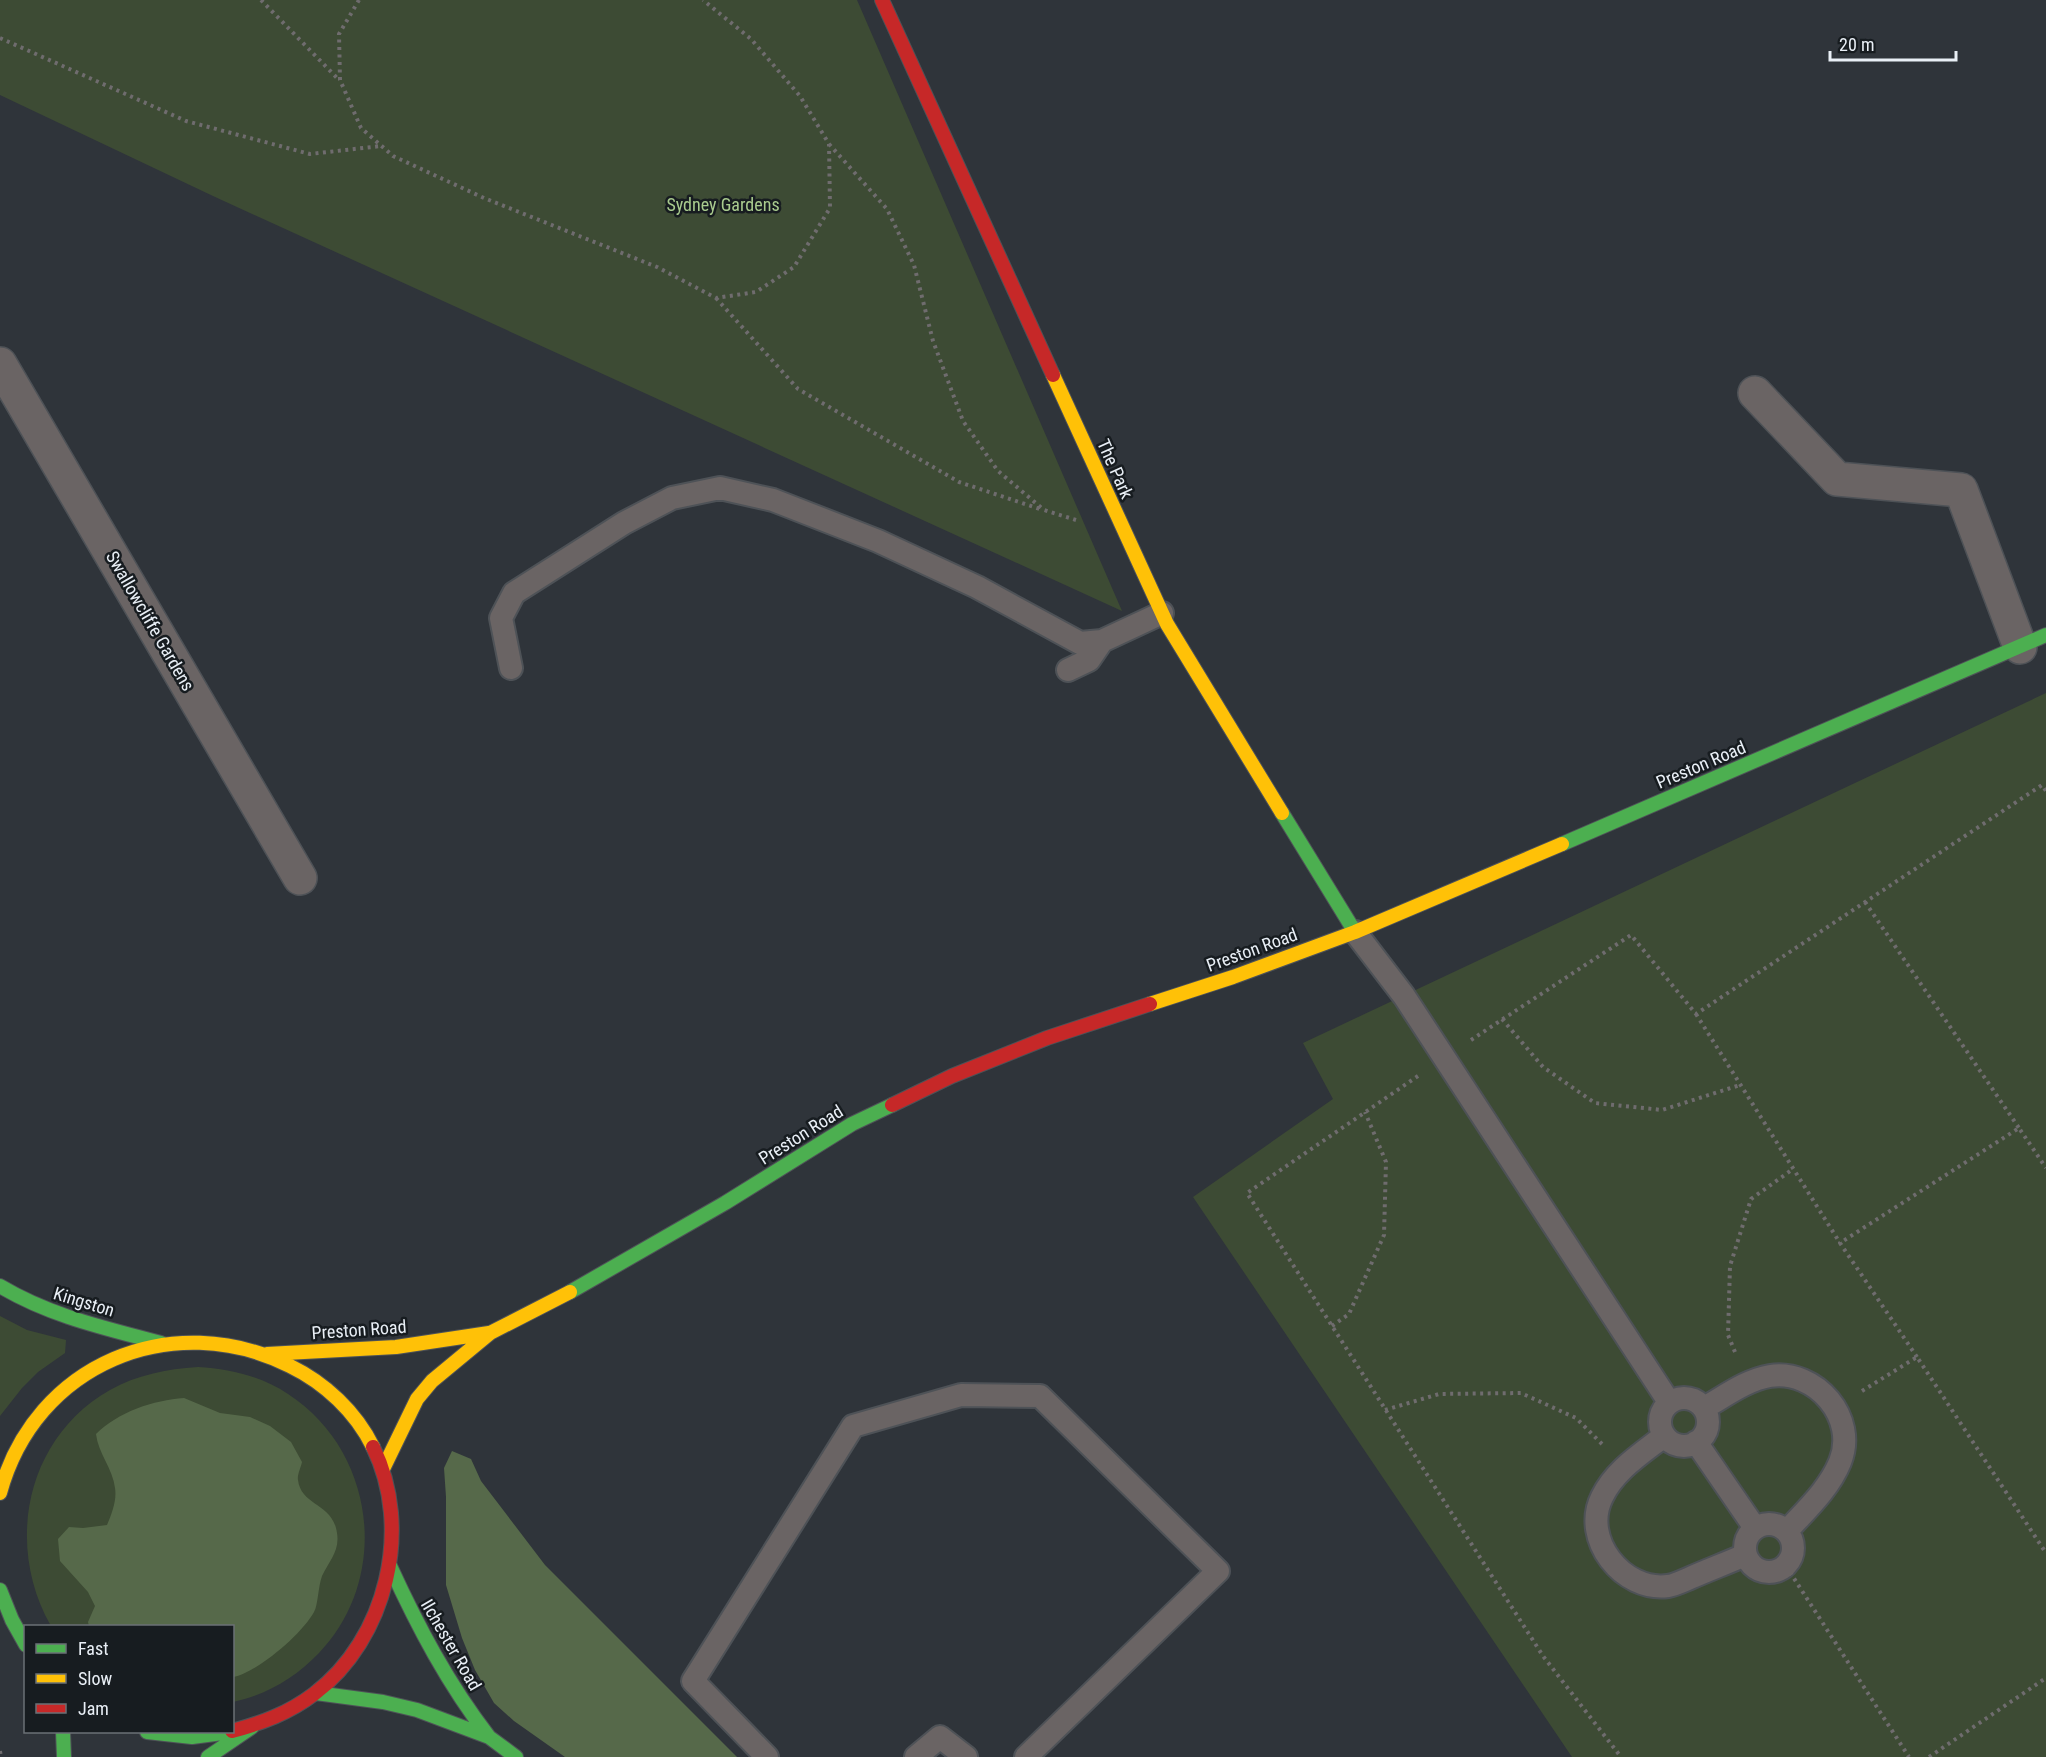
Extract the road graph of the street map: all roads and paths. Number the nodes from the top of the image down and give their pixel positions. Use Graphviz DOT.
graph roads {
  1 [pos="261,0"];
  2 [pos="359,0"];
  3 [pos="703,0"];
  4 [pos="882,0"];
  5 [pos="0,39"];
  6 [pos="339,80"];
  7 [pos="829,144"];
  8 [pos="382,146"];
  9 [pos="716,298"];
  10 [pos="0,364"];
  11 [pos="1755,393"];
  12 [pos="1044,510"];
  13 [pos="1125,536"];
  14 [pos="1162,613"];
  15 [pos="1102,641"];
  16 [pos="2033,641"];
  17 [pos="511,668"];
  18 [pos="1068,670"];
  19 [pos="2046,791"];
  20 [pos="300,878"];
  21 [pos="1865,902"];
  22 [pos="1355,932"];
  23 [pos="1696,1014"];
  24 [pos="1502,1019"];
  25 [pos="1444,1058"];
  26 [pos="1740,1085"];
  27 [pos="1365,1112"];
  28 [pos="2019,1128"];
  29 [pos="2046,1168"];
  30 [pos="1794,1170"];
  31 [pos="1840,1243"];
  32 [pos="0,1286"];
  33 [pos="1332,1326"];
  34 [pos="490,1333"];
  35 [pos="161,1344"];
  36 [pos="267,1354"];
  37 [pos="1917,1357"];
  38 [pos="1750,1382"];
  39 [pos="1669,1402"];
  40 [pos="1704,1408"];
  41 [pos="1835,1408"];
  42 [pos="1386,1410"];
  43 [pos="1664,1436"];
  44 [pos="1696,1442"];
  45 [pos="1626,1467"];
  46 [pos="383,1469"];
  47 [pos="0,1493"];
  48 [pos="1755,1528"];
  49 [pos="1787,1531"];
  50 [pos="2046,1553"];
  51 [pos="1745,1555"];
  52 [pos="390,1566"];
  53 [pos="1785,1566"];
  54 [pos="0,1590"];
  55 [pos="24,1641"];
  56 [pos="2046,1678"];
  57 [pos="316,1693"];
  58 [pos="252,1727"];
  59 [pos="234,1730"];
  60 [pos="63,1733"];
  61 [pos="162,1733"];
  62 [pos="218,1733"];
  63 [pos="489,1737"];
  64 [pos="0,1751"];
  65 [pos="1,1757"];
  66 [pos="64,1757"];
  67 [pos="208,1757"];
  68 [pos="516,1757"];
  69 [pos="767,1757"];
  70 [pos="916,1757"];
  71 [pos="966,1757"];
  72 [pos="1026,1757"];
  73 [pos="1621,1757"];
  74 [pos="1909,1757"];
  75 [pos="1929,1757"];
  1 -- 6 [label="path"];
  2 -- 6 [label="path"];
  3 -- 7 [label="path"];
  4 -- 13 [label="main road, The Park"];
  5 -- 8 [label="path"];
  6 -- 8 [label="path"];
  7 -- 9 [label="path"];
  7 -- 12 [label="path"];
  8 -- 9 [label="path"];
  9 -- 12 [label="path"];
  10 -- 20 [label="street, Swallowcliffe Gardens"];
  11 -- 16 [label="street"];
  12 -- 13 [label="path"];
  13 -- 14 [label="main road, The Park"];
  14 -- 15 [label="lane"];
  14 -- 22 [label="main road, The Park"];
  15 -- 17 [label="lane"];
  15 -- 18 [label="lane"];
  16 -- 22 [label="main road, Preston Road"];
  19 -- 21 [label="path"];
  21 -- 23 [label="path"];
  21 -- 28 [label="path"];
  22 -- 25 [label="lane"];
  22 -- 34 [label="main road, Preston Road"];
  23 -- 24 [label="path"];
  23 -- 26 [label="path"];
  24 -- 25 [label="path"];
  24 -- 26 [label="path"];
  25 -- 27 [label="path"];
  25 -- 39 [label="lane"];
  26 -- 30 [label="path"];
  27 -- 33 [label="path"];
  27 -- 33 [label="path"];
  28 -- 29 [label="path"];
  28 -- 31 [label="path"];
  30 -- 31 [label="path"];
  30 -- 38 [label="path"];
  31 -- 37 [label="path"];
  32 -- 35 [label="main road, Kingston"];
  33 -- 42 [label="path"];
  34 -- 36 [label="main road, Preston Road"];
  34 -- 46 [label="main road, Preston Road"];
  35 -- 36 [label="main road"];
  35 -- 47 [label="main road"];
  36 -- 46 [label="main road"];
  37 -- 41 [label="path"];
  37 -- 50 [label="path"];
  38 -- 40 [label="lane"];
  38 -- 41 [label="lane"];
  39 -- 40 [label="lane"];
  39 -- 43 [label="lane"];
  40 -- 44 [label="lane"];
  41 -- 49 [label="lane"];
  42 -- 45 [label="path"];
  42 -- 73 [label="path"];
  43 -- 44 [label="lane"];
  43 -- 45 [label="lane"];
  44 -- 48 [label="lane"];
  45 -- 51 [label="lane"];
  46 -- 52 [label="main road"];
  48 -- 49 [label="lane"];
  48 -- 51 [label="lane"];
  49 -- 53 [label="lane"];
  51 -- 53 [label="lane"];
  52 -- 57 [label="main road"];
  52 -- 63 [label="main road, Ilchester Road"];
  53 -- 74 [label="path"];
  54 -- 55 [label="main road"];
  56 -- 75 [label="path"];
  57 -- 58 [label="main road"];
  57 -- 63 [label="main road, Ilchester Road"];
  58 -- 59 [label="main road"];
  58 -- 67 [label="main road"];
  60 -- 66 [label="main road"];
  61 -- 62 [label="main road"];
  63 -- 68 [label="main road, Ilchester Road"];
  64 -- 65 [label="path"];
  69 -- 72 [label="lane"];
  70 -- 71 [label="lane"];
}
